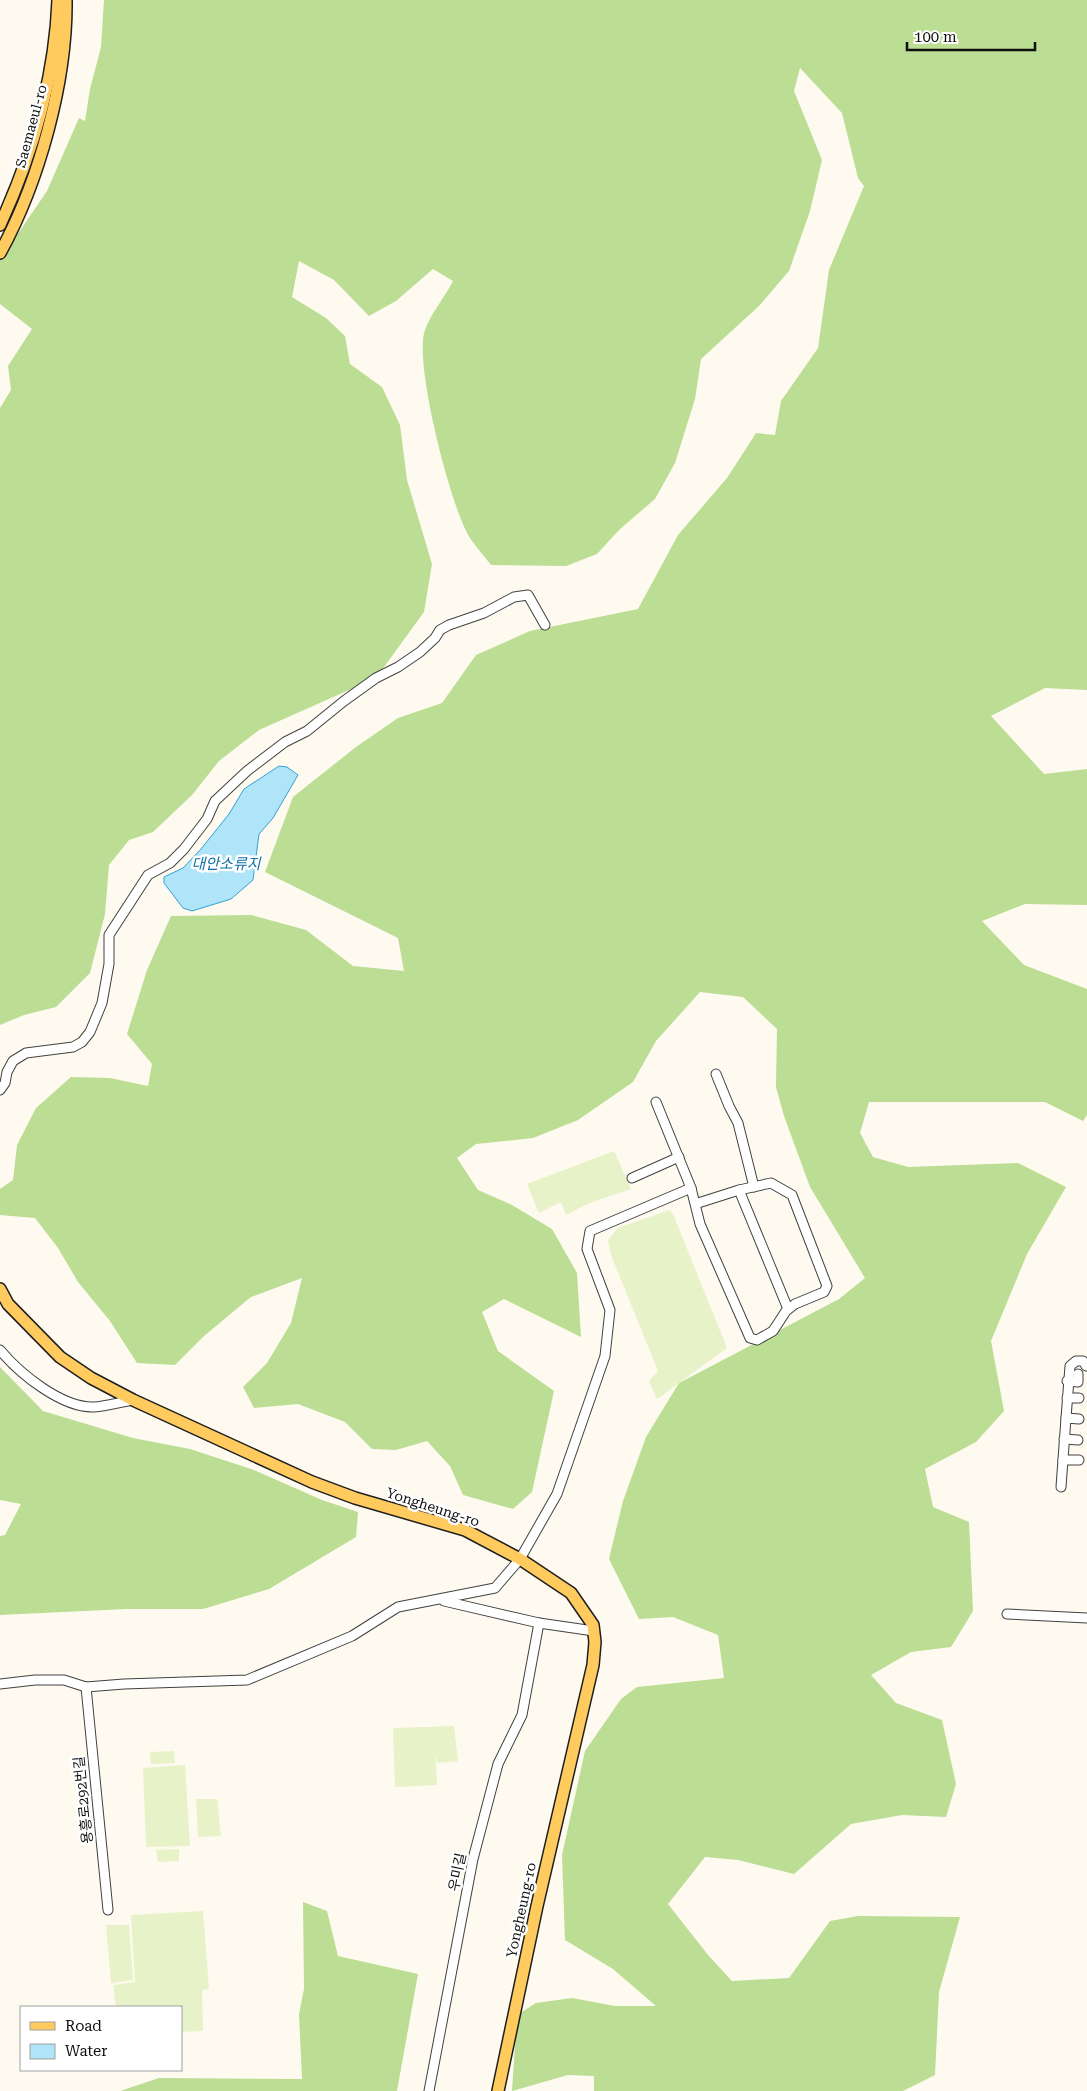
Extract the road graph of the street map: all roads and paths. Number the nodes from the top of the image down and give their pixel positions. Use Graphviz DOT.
graph roads {
  1 [pos="58,0"];
  2 [pos="66,0"];
  3 [pos="0,225"];
  4 [pos="0,253"];
  5 [pos="545,625"];
  6 [pos="716,1074"];
  7 [pos="0,1090"];
  8 [pos="656,1102"];
  9 [pos="679,1157"];
  10 [pos="632,1178"];
  11 [pos="754,1187"];
  12 [pos="691,1188"];
  13 [pos="739,1190"];
  14 [pos="695,1204"];
  15 [pos="0,1289"];
  16 [pos="788,1309"];
  17 [pos="0,1350"];
  18 [pos="1086,1366"];
  19 [pos="1078,1374"];
  20 [pos="1068,1382"];
  21 [pos="1067,1398"];
  22 [pos="1079,1398"];
  23 [pos="133,1400"];
  24 [pos="1066,1418"];
  25 [pos="1079,1419"];
  26 [pos="1064,1440"];
  27 [pos="1078,1440"];
  28 [pos="1063,1460"];
  29 [pos="1079,1460"];
  30 [pos="1061,1487"];
  31 [pos="520,1559"];
  32 [pos="438,1600"];
  33 [pos="1007,1614"];
  34 [pos="1087,1618"];
  35 [pos="539,1623"];
  36 [pos="594,1631"];
  37 [pos="0,1684"];
  38 [pos="86,1688"];
  39 [pos="108,1910"];
  40 [pos="429,2091"];
  41 [pos="498,2091"];
  1 -- 3 [label="main road, Saemaeul-ro"];
  2 -- 4 [label="main road, Saemaeul-ro"];
  5 -- 7 [label="street"];
  6 -- 11 [label="street"];
  8 -- 9 [label="street"];
  9 -- 10 [label="street"];
  9 -- 12 [label="street"];
  11 -- 13 [label="street"];
  11 -- 16 [label="street"];
  12 -- 14 [label="street"];
  12 -- 31 [label="street"];
  13 -- 14 [label="street"];
  13 -- 16 [label="street"];
  14 -- 16 [label="street"];
  15 -- 23 [label="main road, Yongheung-ro"];
  17 -- 23 [label="street"];
  18 -- 20 [label="street"];
  19 -- 20 [label="street"];
  20 -- 21 [label="street"];
  21 -- 22 [label="street"];
  21 -- 24 [label="street"];
  23 -- 31 [label="main road, Yongheung-ro"];
  24 -- 25 [label="street"];
  24 -- 26 [label="street"];
  26 -- 27 [label="street"];
  26 -- 28 [label="street"];
  28 -- 29 [label="street"];
  28 -- 30 [label="street"];
  31 -- 32 [label="street"];
  31 -- 36 [label="main road, Yongheung-ro"];
  32 -- 35 [label="street"];
  32 -- 38 [label="street"];
  33 -- 34 [label="street"];
  35 -- 36 [label="street"];
  35 -- 40 [label="street, 우미길"];
  36 -- 41 [label="main road, Yongheung-ro"];
  37 -- 38 [label="street"];
  38 -- 39 [label="street, 용흥로292번길"];
}
